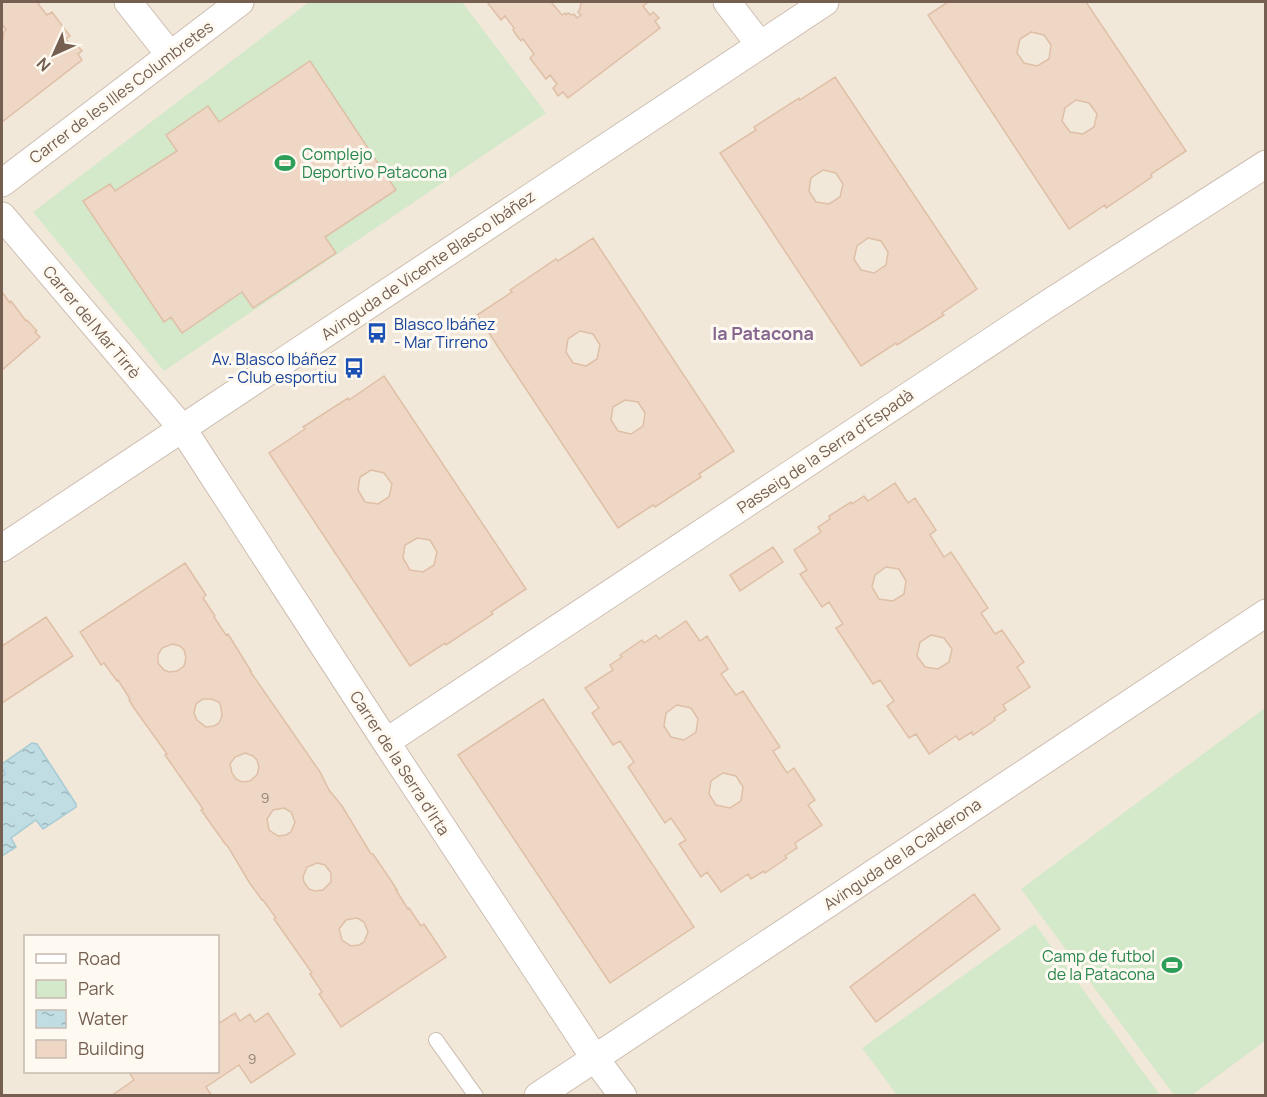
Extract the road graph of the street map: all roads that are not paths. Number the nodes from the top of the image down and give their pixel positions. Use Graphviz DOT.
graph roads {
  1 [pos="128,2"];
  2 [pos="240,2"];
  3 [pos="727,2"];
  4 [pos="825,2"];
  5 [pos="760,45"];
  6 [pos="170,55"];
  7 [pos="1266,164"];
  8 [pos="2,183"];
  9 [pos="2,216"];
  10 [pos="182,428"];
  11 [pos="2,548"];
  12 [pos="1266,613"];
  13 [pos="386,742"];
  14 [pos="436,1040"];
  15 [pos="594,1057"];
  16 [pos="476,1095"];
  17 [pos="538,1095"];
  18 [pos="623,1095"];
  1 -- 6 [label="street"];
  2 -- 6 [label="street, Carrer de les Illes Columbretes"];
  3 -- 5 [label="street"];
  4 -- 5 [label="street, Avinguda de Vicente Blasco Ibáñez"];
  5 -- 10 [label="street, Avinguda de Vicente Blasco Ibáñez"];
  6 -- 8 [label="street, Carrer de les Illes Columbretes"];
  7 -- 13 [label="street, Passeig de la Serra d'Espadà"];
  9 -- 10 [label="street, Carrer del Mar Tirrè"];
  10 -- 11 [label="street, Avinguda de Vicente Blasco Ibáñez"];
  10 -- 13 [label="street, Carrer de la Serra d'Irta"];
  12 -- 15 [label="street, Avinguda de la Calderona"];
  13 -- 15 [label="street, Carrer de la Serra d'Irta"];
  14 -- 16 [label="lane"];
  15 -- 17 [label="street, Avinguda de la Calderona"];
  15 -- 18 [label="street, Carrer de la Serra d'Irta"];
}
